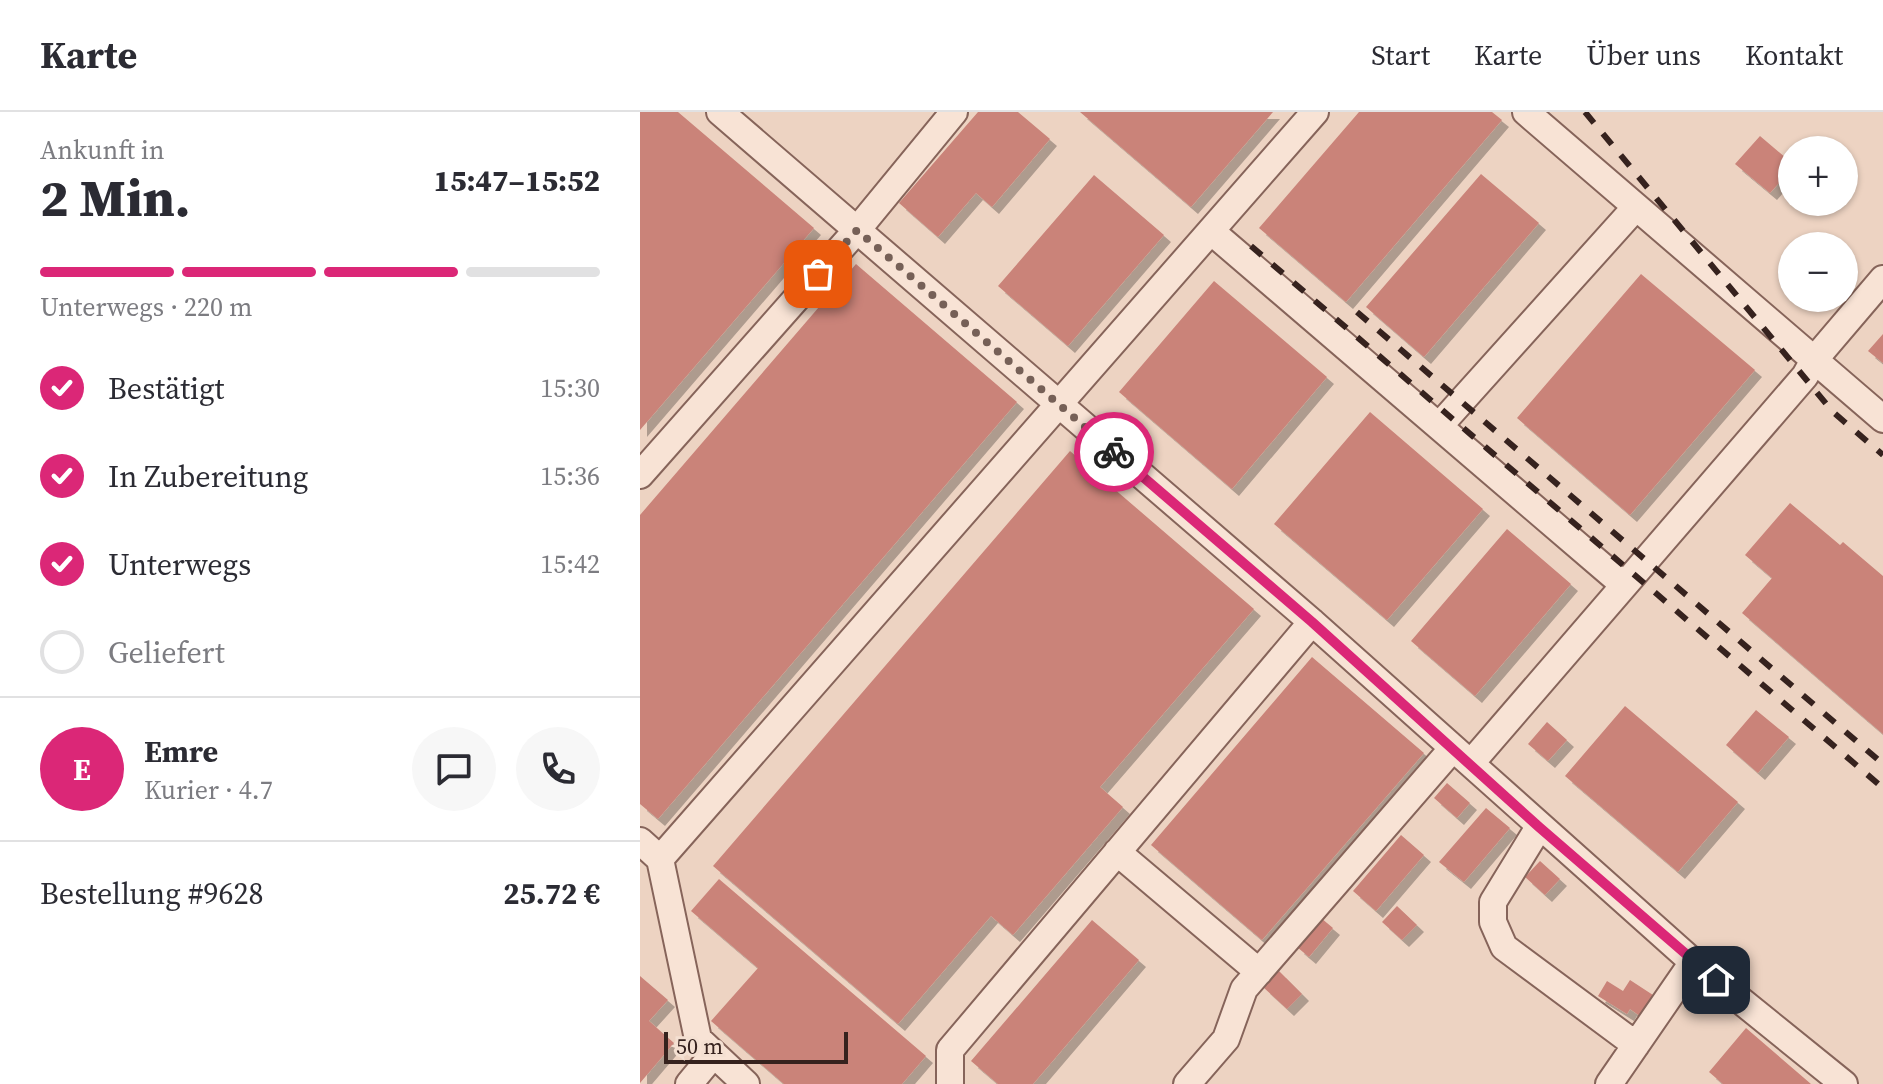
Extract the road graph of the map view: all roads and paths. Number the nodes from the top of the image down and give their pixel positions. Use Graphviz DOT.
graph roads {
  1 [pos="720,112"];
  2 [pos="954,112"];
  3 [pos="1315,112"];
  4 [pos="1526,112"];
  5 [pos="1636,207"];
  6 [pos="857,230"];
  7 [pos="1212,232"];
  8 [pos="1883,279"];
  9 [pos="1814,360"];
  10 [pos="1060,405"];
  11 [pos="1883,419"];
  12 [pos="1440,425"];
  13 [pos="640,475"];
  14 [pos="1624,585"];
  15 [pos="1312,622"];
  16 [pos="1462,756"];
  17 [pos="1539,827"];
  18 [pos="640,841"];
  19 [pos="1117,852"];
  20 [pos="660,859"];
  21 [pos="1693,962"];
  22 [pos="1259,972"];
  23 [pos="1636,1045"];
  24 [pos="713,1055"];
  25 [pos="689,1084"];
  26 [pos="746,1084"];
  27 [pos="950,1084"];
  28 [pos="1187,1084"];
  29 [pos="1609,1084"];
  30 [pos="1844,1084"];
  1 -- 6 [label="lane"];
  2 -- 6 [label="lane"];
  3 -- 7 [label="lane"];
  4 -- 5 [label="lane"];
  5 -- 9 [label="lane"];
  5 -- 12 [label="lane"];
  6 -- 10 [label="lane"];
  6 -- 13 [label="lane"];
  7 -- 10 [label="lane"];
  7 -- 12 [label="lane"];
  8 -- 9 [label="lane"];
  9 -- 11 [label="lane"];
  9 -- 14 [label="lane"];
  10 -- 15 [label="lane"];
  10 -- 20 [label="lane"];
  12 -- 14 [label="lane"];
  14 -- 16 [label="lane"];
  15 -- 16 [label="lane"];
  15 -- 19 [label="lane"];
  16 -- 17 [label="lane"];
  16 -- 22 [label="lane"];
  17 -- 21 [label="lane"];
  17 -- 23 [label="lane"];
  18 -- 20 [label="lane"];
  19 -- 22 [label="lane"];
  19 -- 27 [label="lane"];
  20 -- 24 [label="lane"];
  21 -- 23 [label="lane"];
  21 -- 30 [label="lane"];
  22 -- 28 [label="lane"];
  23 -- 29 [label="lane"];
  24 -- 25 [label="lane"];
  24 -- 26 [label="lane"];
}
